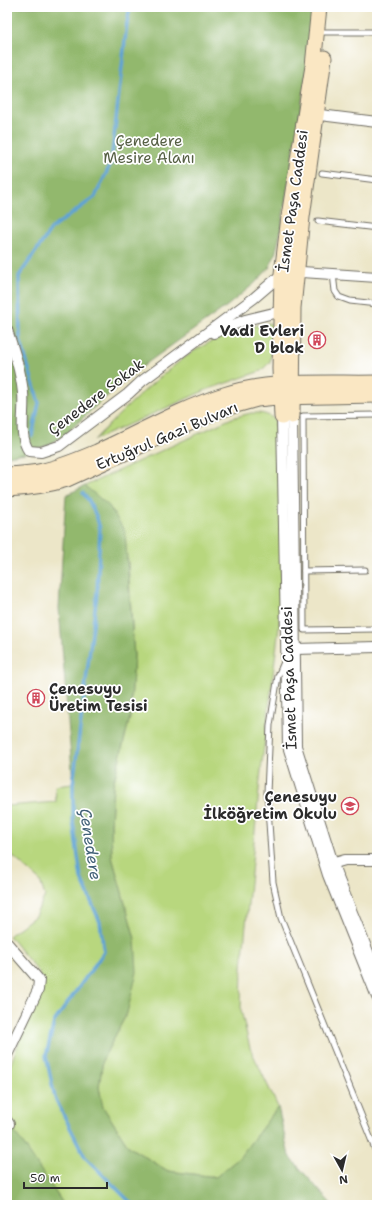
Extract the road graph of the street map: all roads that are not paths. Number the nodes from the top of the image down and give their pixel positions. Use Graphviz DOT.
graph roads {
  1 [pos="320,7"];
  2 [pos="329,7"];
  3 [pos="322,32"];
  4 [pos="377,32"];
  5 [pos="311,114"];
  6 [pos="377,122"];
  7 [pos="322,173"];
  8 [pos="377,180"];
  9 [pos="318,221"];
  10 [pos="377,228"];
  11 [pos="289,273"];
  12 [pos="333,274"];
  13 [pos="377,277"];
  14 [pos="377,304"];
  15 [pos="287,310"];
  16 [pos="7,330"];
  17 [pos="199,339"];
  18 [pos="287,384"];
  19 [pos="377,384"];
  20 [pos="322,390"];
  21 [pos="256,393"];
  22 [pos="377,394"];
  23 [pos="377,415"];
  24 [pos="287,416"];
  25 [pos="7,475"];
  26 [pos="7,489"];
  27 [pos="365,570"];
  28 [pos="304,571"];
  29 [pos="377,629"];
  30 [pos="377,647"];
  31 [pos="291,652"];
  32 [pos="377,860"];
  33 [pos="329,864"];
  34 [pos="7,943"];
  35 [pos="377,974"];
  36 [pos="377,997"];
  37 [pos="7,1055"];
  38 [pos="377,1154"];
  1 -- 3 [label="main road, İsmet Paşa Caddesi"];
  2 -- 3 [label="main road, İsmet Paşa Caddesi"];
  3 -- 4 [label="lane"];
  3 -- 5 [label="main road, İsmet Paşa Caddesi"];
  5 -- 6 [label="street"];
  5 -- 11 [label="main road, İsmet Paşa Caddesi"];
  7 -- 8 [label="lane"];
  9 -- 10 [label="lane"];
  11 -- 12 [label="street"];
  11 -- 15 [label="main road, İsmet Paşa Caddesi"];
  11 -- 17 [label="street, Çenedere Sokak"];
  12 -- 13 [label="street"];
  12 -- 14 [label="lane"];
  15 -- 17 [label="street, Çenedere Sokak"];
  15 -- 18 [label="main road, İsmet Paşa Caddesi"];
  16 -- 17 [label="street, Çenedere Sokak"];
  18 -- 20 [label="main road, Ertuğrul Gazi Bulvarı"];
  18 -- 20 [label="main road"];
  18 -- 21 [label="main road, Ertuğrul Gazi Bulvarı"];
  18 -- 21 [label="main road"];
  18 -- 24 [label="main road, İsmet Paşa Caddesi"];
  19 -- 20 [label="main road, Ertuğrul Gazi Bulvarı"];
  20 -- 22 [label="main road, Ertuğrul Gazi Bulvarı"];
  20 -- 24 [label="main road"];
  21 -- 24 [label="main road"];
  21 -- 25 [label="main road, Ertuğrul Gazi Bulvarı"];
  21 -- 26 [label="main road, Ertuğrul Gazi Bulvarı"];
  23 -- 28 [label="lane"];
  24 -- 31 [label="street, İsmet Paşa Caddesi"];
  27 -- 28 [label="lane"];
  28 -- 29 [label="lane"];
  30 -- 31 [label="street"];
  31 -- 33 [label="street, İsmet Paşa Caddesi"];
  31 -- 38 [label="lane"];
  32 -- 33 [label="street"];
  33 -- 35 [label="street, İsmet Paşa Caddesi"];
  33 -- 36 [label="street, İsmet Paşa Caddesi"];
  34 -- 37 [label="street"];
}
